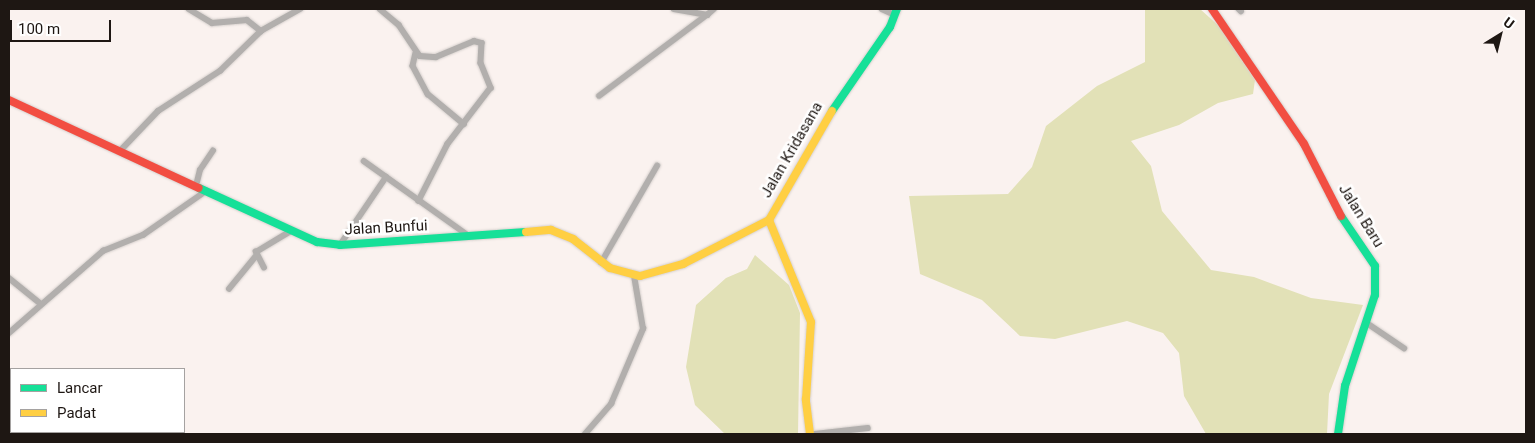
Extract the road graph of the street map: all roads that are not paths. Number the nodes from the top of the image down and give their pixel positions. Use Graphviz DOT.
graph roads {
  1 [pos="189,9"];
  2 [pos="300,9"];
  3 [pos="380,9"];
  4 [pos="674,9"];
  5 [pos="714,9"];
  6 [pos="882,9"];
  7 [pos="1212,9"];
  8 [pos="896,12"];
  9 [pos="708,15"];
  10 [pos="261,31"];
  11 [pos="416,53"];
  12 [pos="599,96"];
  13 [pos="9,100"];
  14 [pos="464,124"];
  15 [pos="122,149"];
  16 [pos="213,151"];
  17 [pos="364,160"];
  18 [pos="657,166"];
  19 [pos="386,177"];
  20 [pos="196,186"];
  21 [pos="206,191"];
  22 [pos="419,201"];
  23 [pos="769,220"];
  24 [pos="289,232"];
  25 [pos="469,236"];
  26 [pos="340,245"];
  27 [pos="256,256"];
  28 [pos="601,263"];
  29 [pos="264,268"];
  30 [pos="634,276"];
  31 [pos="9,278"];
  32 [pos="228,289"];
  33 [pos="40,303"];
  34 [pos="1367,323"];
  35 [pos="9,332"];
  36 [pos="1404,348"];
  37 [pos="868,428"];
  38 [pos="585,434"];
  39 [pos="810,434"];
  40 [pos="816,434"];
  41 [pos="1338,434"];
  1 -- 10 [label="street"];
  2 -- 10 [label="street"];
  3 -- 11 [label="street"];
  4 -- 9 [label="street"];
  5 -- 9 [label="street"];
  6 -- 8 [label="street"];
  7 -- 34 [label="street, Jalan Baru"];
  8 -- 23 [label="street, Jalan Kridasana"];
  9 -- 12 [label="street"];
  10 -- 15 [label="street"];
  11 -- 14 [label="street"];
  11 -- 14 [label="street"];
  13 -- 15 [label="street, Jalan Bunfui"];
  14 -- 22 [label="street"];
  15 -- 20 [label="street, Jalan Bunfui"];
  16 -- 20 [label="street"];
  17 -- 19 [label="street"];
  18 -- 28 [label="street"];
  19 -- 22 [label="street"];
  19 -- 26 [label="street"];
  20 -- 21 [label="street, Jalan Bunfui"];
  21 -- 24 [label="street, Jalan Bunfui"];
  21 -- 33 [label="street"];
  22 -- 25 [label="street"];
  23 -- 30 [label="street"];
  23 -- 39 [label="street, Jalan Kridasana"];
  24 -- 26 [label="street, Jalan Bunfui"];
  24 -- 27 [label="street"];
  25 -- 26 [label="street, Jalan Bunfui"];
  25 -- 28 [label="street, Jalan Bunfui"];
  27 -- 29 [label="street"];
  27 -- 32 [label="street"];
  28 -- 30 [label="street, Jalan Bunfui"];
  30 -- 38 [label="street"];
  31 -- 33 [label="street"];
  33 -- 35 [label="street"];
  34 -- 36 [label="street"];
  34 -- 41 [label="street, Jalan Baru"];
  37 -- 40 [label="street"];
}
